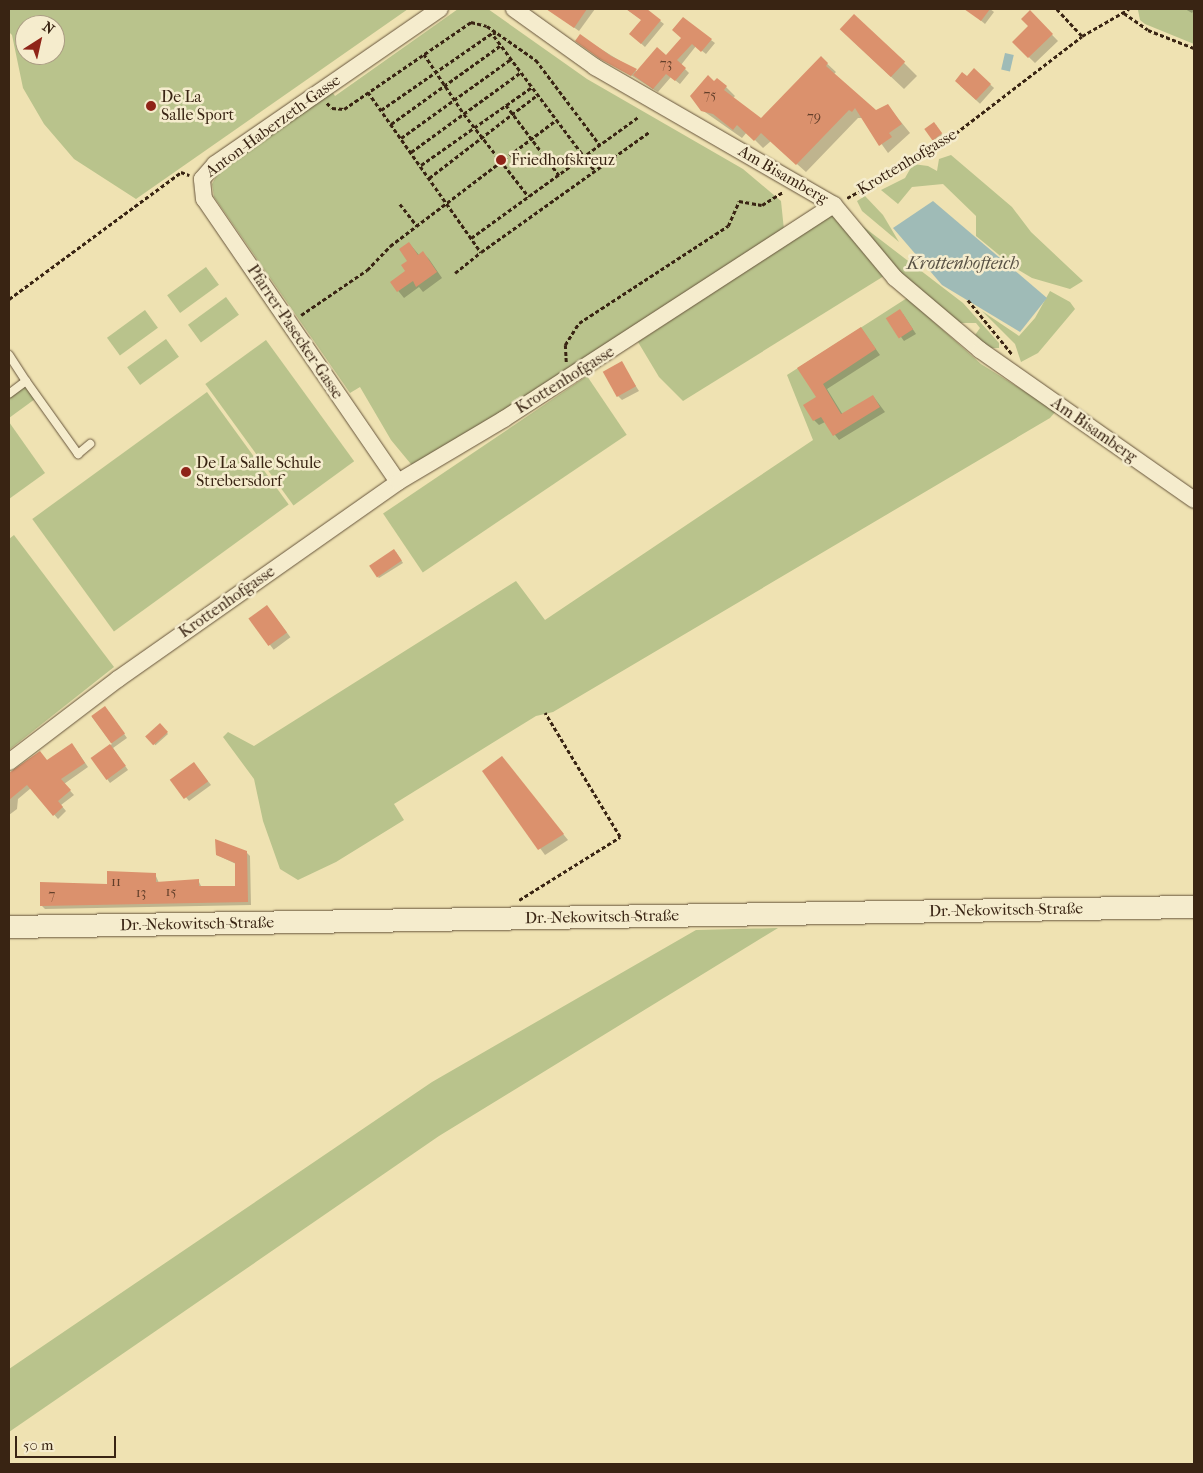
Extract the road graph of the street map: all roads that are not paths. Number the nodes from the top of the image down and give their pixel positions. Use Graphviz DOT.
graph roads {
  1 [pos="440,9"];
  2 [pos="514,9"];
  3 [pos="202,178"];
  4 [pos="834,205"];
  5 [pos="10,359"];
  6 [pos="26,381"];
  7 [pos="9,394"];
  8 [pos="90,444"];
  9 [pos="398,482"];
  10 [pos="1194,500"];
  11 [pos="9,762"];
  12 [pos="1194,907"];
  13 [pos="9,927"];
  1 -- 3 [label="street, Anton-Haberzeth-Gasse"];
  2 -- 4 [label="street, Am Bisamberg"];
  3 -- 9 [label="street, Pfarrer-Pasecker-Gasse"];
  4 -- 9 [label="street, Krottenhofgasse"];
  4 -- 10 [label="street, Am Bisamberg"];
  5 -- 6 [label="lane"];
  6 -- 7 [label="lane"];
  6 -- 8 [label="lane"];
  9 -- 11 [label="street, Krottenhofgasse"];
  12 -- 13 [label="main road, Dr.-Nekowitsch-Straße"];
}
